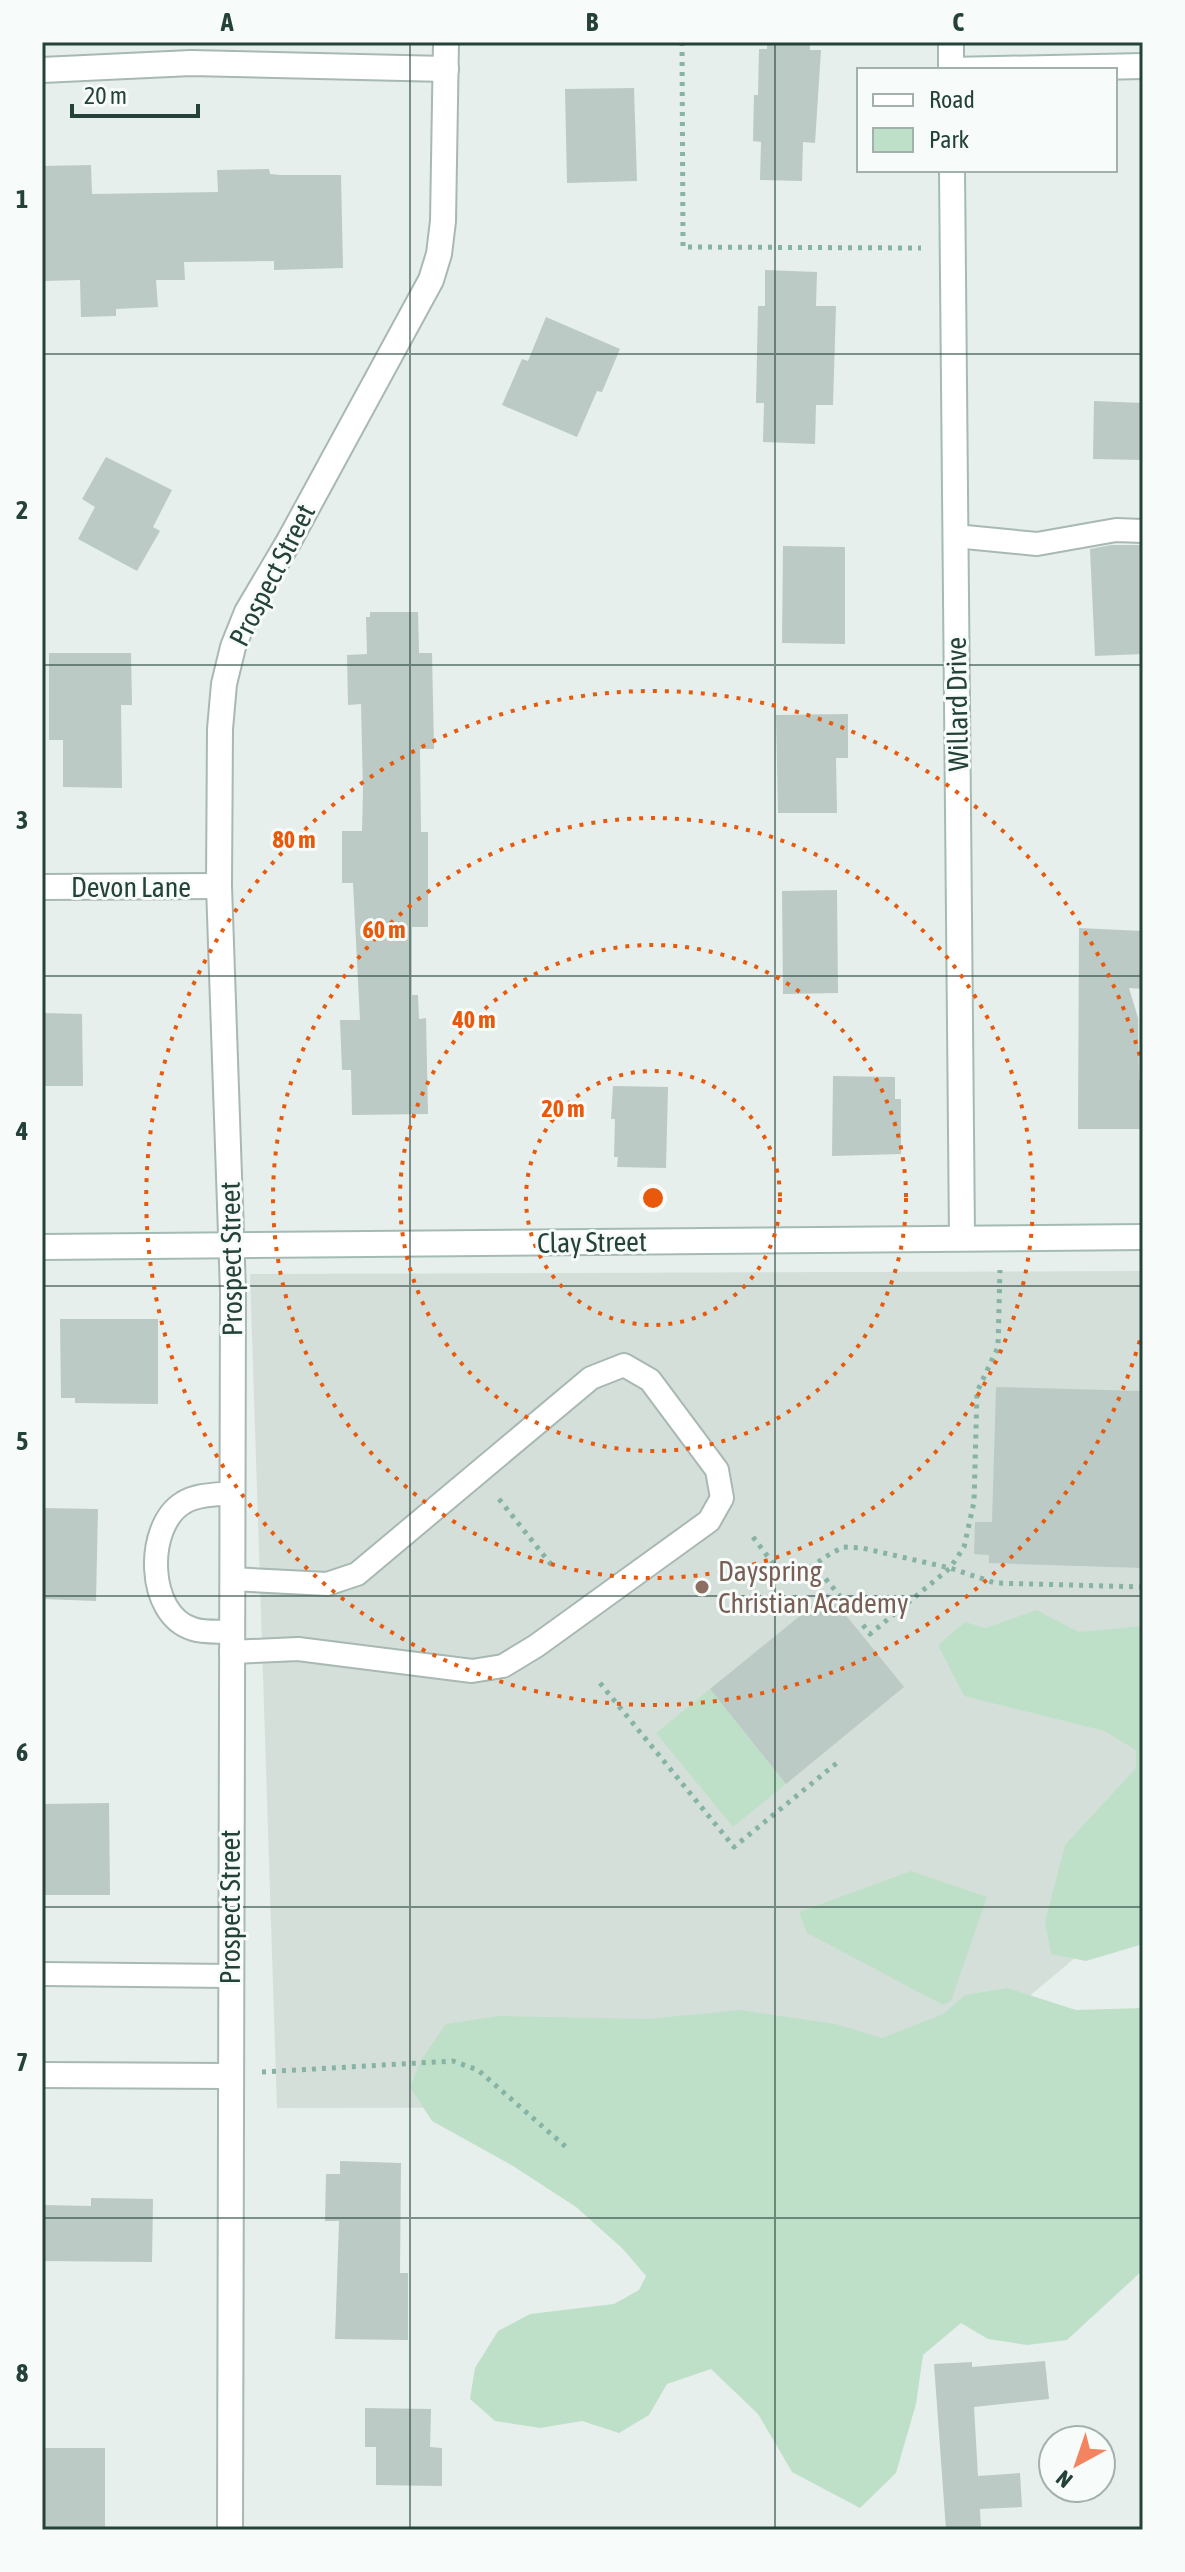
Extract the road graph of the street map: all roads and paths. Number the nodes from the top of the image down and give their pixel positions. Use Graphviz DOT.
graph roads {
  1 [pos="446,42"];
  2 [pos="682,42"];
  3 [pos="951,42"];
  4 [pos="1143,66"];
  5 [pos="951,68"];
  6 [pos="1015,68"];
  7 [pos="446,69"];
  8 [pos="42,70"];
  9 [pos="952,172"];
  10 [pos="953,248"];
  11 [pos="1143,531"];
  12 [pos="955,536"];
  13 [pos="219,886"];
  14 [pos="42,887"];
  15 [pos="962,1237"];
  16 [pos="1001,1237"];
  17 [pos="1143,1237"];
  18 [pos="42,1247"];
  19 [pos="232,1247"];
  20 [pos="232,1493"];
  21 [pos="521,1525"];
  22 [pos="753,1537"];
  23 [pos="553,1567"];
  24 [pos="950,1568"];
  25 [pos="802,1574"];
  26 [pos="232,1579"];
  27 [pos="1143,1587"];
  28 [pos="848,1606"];
  29 [pos="863,1625"];
  30 [pos="231,1642"];
  31 [pos="600,1683"];
  32 [pos="838,1762"];
  33 [pos="42,1974"];
  34 [pos="230,1976"];
  35 [pos="241,2074"];
  36 [pos="42,2075"];
  37 [pos="566,2147"];
  38 [pos="230,2530"];
  1 -- 7 [label="street, Prospect Street"];
  2 -- 10 [label="path"];
  3 -- 5 [label="street"];
  4 -- 6 [label="street"];
  7 -- 8 [label="street"];
  7 -- 13 [label="street, Prospect Street"];
  9 -- 10 [label="street, Willard Drive"];
  10 -- 12 [label="street, Willard Drive"];
  11 -- 12 [label="lane"];
  12 -- 15 [label="street, Willard Drive"];
  13 -- 14 [label="street, Devon Lane"];
  13 -- 19 [label="street, Prospect Street"];
  15 -- 16 [label="street, Clay Street"];
  15 -- 19 [label="street, Clay Street"];
  16 -- 17 [label="street, Clay Street"];
  16 -- 24 [label="path"];
  18 -- 19 [label="street, Clay Street"];
  19 -- 20 [label="street, Prospect Street"];
  20 -- 26 [label="street, Prospect Street"];
  20 -- 30 [label="lane"];
  21 -- 23 [label="path"];
  22 -- 25 [label="path"];
  24 -- 25 [label="path"];
  24 -- 27 [label="path"];
  24 -- 29 [label="path"];
  25 -- 28 [label="path"];
  26 -- 30 [label="street, Prospect Street"];
  26 -- 30 [label="lane"];
  30 -- 34 [label="street, Prospect Street"];
  31 -- 32 [label="path"];
  33 -- 34 [label="lane"];
  34 -- 35 [label="street, Prospect Street"];
  35 -- 36 [label="street"];
  35 -- 37 [label="path"];
  35 -- 38 [label="street, Prospect Street"];
}
